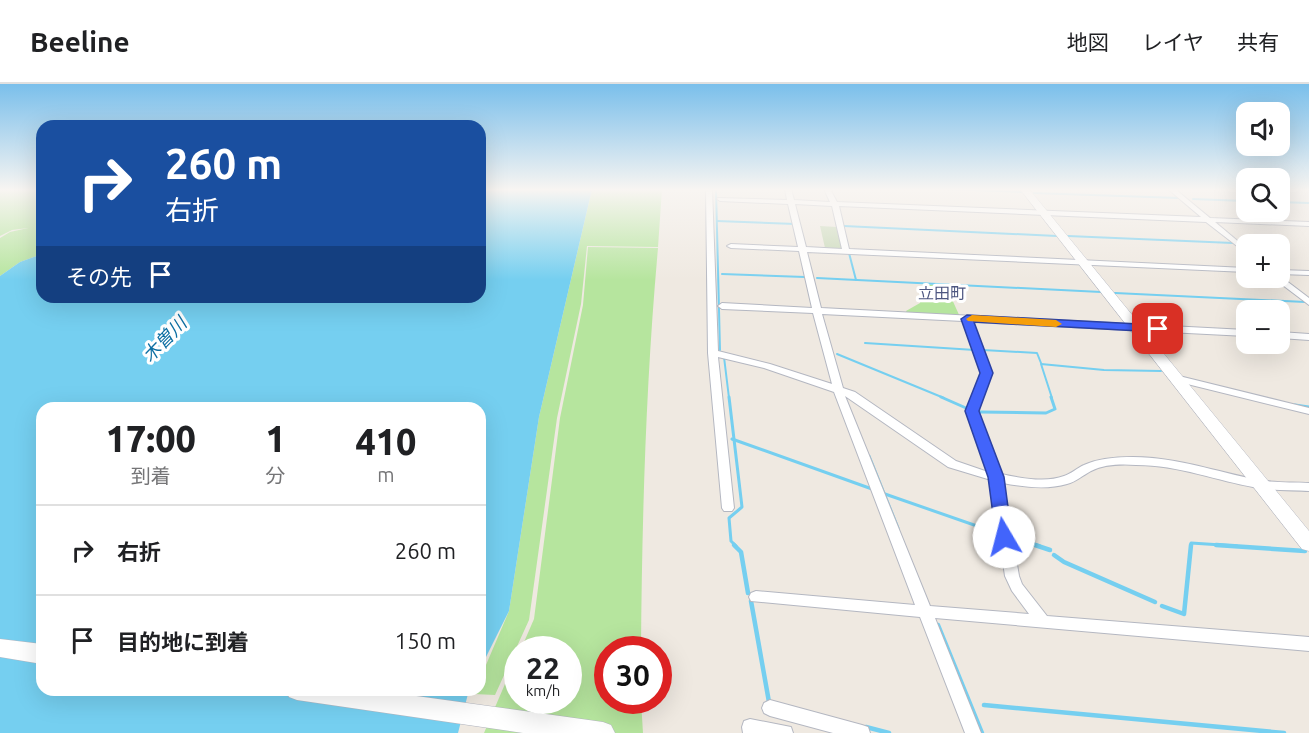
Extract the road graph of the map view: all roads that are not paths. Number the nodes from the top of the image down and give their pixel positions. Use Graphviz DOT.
graph roads {
  1 [pos="710,219"];
  2 [pos="796,219"];
  3 [pos="839,219"];
  4 [pos="1049,219"];
  5 [pos="1196,219"];
  6 [pos="1211,220"];
  7 [pos="1309,224"];
  8 [pos="1236,242"];
  9 [pos="731,246"];
  10 [pos="803,249"];
  11 [pos="846,252"];
  12 [pos="1083,263"];
  13 [pos="1236,270"];
  14 [pos="1290,272"];
  15 [pos="1309,273"];
  16 [pos="1290,287"];
  17 [pos="1309,302"];
  18 [pos="722,306"];
  19 [pos="817,311"];
  20 [pos="967,319"];
  21 [pos="1135,328"];
  22 [pos="1236,333"];
  23 [pos="1290,336"];
  24 [pos="1309,337"];
  25 [pos="713,352"];
  26 [pos="1175,378"];
  27 [pos="838,388"];
  28 [pos="1309,411"];
  29 [pos="996,477"];
  30 [pos="1260,484"];
  31 [pos="1309,487"];
  32 [pos="728,508"];
  33 [pos="1309,544"];
  34 [pos="756,597"];
  35 [pos="924,611"];
  36 [pos="1043,621"];
  37 [pos="1309,644"];
  38 [pos="0,648"];
  39 [pos="36,653"];
  40 [pos="340,696"];
  41 [pos="770,708"];
  42 [pos="603,733"];
  43 [pos="751,733"];
  44 [pos="785,733"];
  45 [pos="862,733"];
  46 [pos="973,733"];
  1 -- 25 [label="street"];
  2 -- 10 [label="street"];
  3 -- 11 [label="street"];
  4 -- 12 [label="street"];
  5 -- 6 [label="street"];
  6 -- 7 [label="street"];
  6 -- 8 [label="street"];
  9 -- 10 [label="street"];
  10 -- 11 [label="street"];
  10 -- 19 [label="street"];
  11 -- 12 [label="street"];
  12 -- 13 [label="street"];
  12 -- 21 [label="street"];
  14 -- 15 [label="street"];
  16 -- 17 [label="street"];
  18 -- 19 [label="street"];
  19 -- 20 [label="street"];
  19 -- 27 [label="street"];
  20 -- 21 [label="street"];
  20 -- 29 [label="street"];
  21 -- 22 [label="street"];
  21 -- 26 [label="street"];
  23 -- 24 [label="street"];
  25 -- 27 [label="street"];
  25 -- 32 [label="street"];
  26 -- 28 [label="street"];
  26 -- 30 [label="street"];
  27 -- 29 [label="street"];
  27 -- 35 [label="street"];
  29 -- 30 [label="street"];
  29 -- 36 [label="street"];
  30 -- 31 [label="street"];
  30 -- 33 [label="street"];
  34 -- 35 [label="street"];
  35 -- 36 [label="street"];
  35 -- 46 [label="street"];
  36 -- 37 [label="street"];
  38 -- 39 [label="street"];
  40 -- 42 [label="street"];
  41 -- 45 [label="street"];
  43 -- 44 [label="street"];
}
